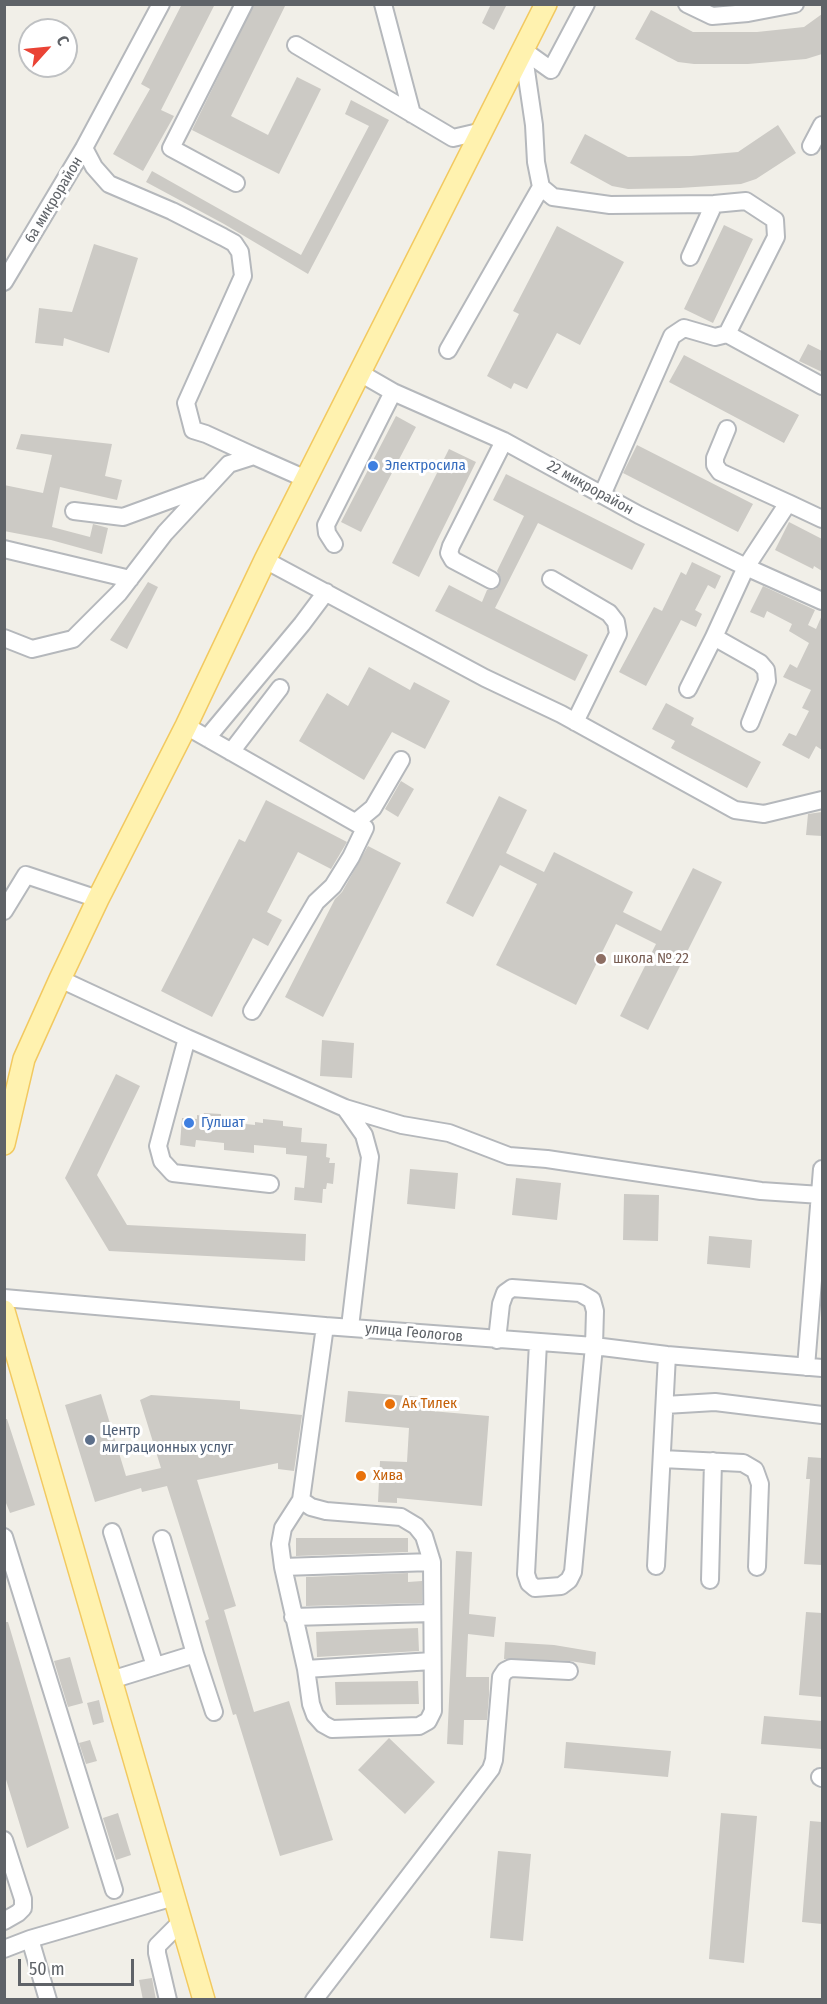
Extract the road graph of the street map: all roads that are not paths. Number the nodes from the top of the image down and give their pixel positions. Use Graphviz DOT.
graph roads {
  1 [pos="161,4"];
  2 [pos="244,4"];
  3 [pos="383,4"];
  4 [pos="546,4"];
  5 [pos="586,4"];
  6 [pos="687,4"];
  7 [pos="795,4"];
  8 [pos="296,45"];
  9 [pos="523,50"];
  10 [pos="412,114"];
  11 [pos="822,125"];
  12 [pos="483,130"];
  13 [pos="811,146"];
  14 [pos="84,148"];
  15 [pos="236,183"];
  16 [pos="541,187"];
  17 [pos="714,204"];
  18 [pos="690,257"];
  19 [pos="4,282"];
  20 [pos="727,334"];
  21 [pos="448,350"];
  22 [pos="360,373"];
  23 [pos="822,386"];
  24 [pos="393,392"];
  25 [pos="727,429"];
  26 [pos="504,441"];
  27 [pos="254,456"];
  28 [pos="306,478"];
  29 [pos="209,486"];
  30 [pos="602,495"];
  31 [pos="788,503"];
  32 [pos="74,511"];
  33 [pos="822,519"];
  34 [pos="334,544"];
  35 [pos="4,549"];
  36 [pos="265,560"];
  37 [pos="746,567"];
  38 [pos="130,579"];
  39 [pos="551,579"];
  40 [pos="491,580"];
  41 [pos="326,592"];
  42 [pos="822,601"];
  43 [pos="714,637"];
  44 [pos="4,638"];
  45 [pos="280,688"];
  46 [pos="688,688"];
  47 [pos="575,722"];
  48 [pos="750,723"];
  49 [pos="186,726"];
  50 [pos="207,738"];
  51 [pos="231,752"];
  52 [pos="401,760"];
  53 [pos="822,800"];
  54 [pos="356,822"];
  55 [pos="98,899"];
  56 [pos="4,911"];
  57 [pos="60,979"];
  58 [pos="252,1011"];
  59 [pos="187,1038"];
  60 [pos="345,1108"];
  61 [pos="4,1144"];
  62 [pos="822,1169"];
  63 [pos="270,1184"];
  64 [pos="821,1195"];
  65 [pos="821,1225"];
  66 [pos="4,1298"];
  67 [pos="4,1311"];
  68 [pos="325,1326"];
  69 [pos="350,1327"];
  70 [pos="497,1340"];
  71 [pos="538,1343"];
  72 [pos="594,1346"];
  73 [pos="668,1355"];
  74 [pos="814,1368"];
  75 [pos="665,1405"];
  76 [pos="822,1415"];
  77 [pos="662,1459"];
  78 [pos="713,1461"];
  79 [pos="301,1500"];
  80 [pos="112,1532"];
  81 [pos="4,1536"];
  82 [pos="162,1539"];
  83 [pos="432,1562"];
  84 [pos="656,1566"];
  85 [pos="757,1566"];
  86 [pos="283,1567"];
  87 [pos="710,1580"];
  88 [pos="432,1613"];
  89 [pos="293,1617"];
  90 [pos="195,1654"];
  91 [pos="432,1661"];
  92 [pos="155,1666"];
  93 [pos="306,1669"];
  94 [pos="569,1671"];
  95 [pos="111,1680"];
  96 [pos="214,1712"];
  97 [pos="4,1840"];
  98 [pos="114,1890"];
  99 [pos="174,1897"];
  100 [pos="4,1921"];
  101 [pos="182,1921"];
  102 [pos="30,1939"];
  103 [pos="4,1949"];
  104 [pos="323,1996"];
  105 [pos="48,2000"];
  106 [pos="168,2000"];
  107 [pos="204,2000"];
  1 -- 14 [label="street, 6а микрорайон"];
  2 -- 15 [label="street"];
  3 -- 10 [label="street"];
  4 -- 9 [label="main road"];
  5 -- 9 [label="street"];
  6 -- 7 [label="street"];
  8 -- 10 [label="street"];
  9 -- 12 [label="main road"];
  9 -- 16 [label="street"];
  10 -- 12 [label="street"];
  11 -- 13 [label="street"];
  12 -- 22 [label="main road"];
  14 -- 19 [label="street, 6а микрорайон"];
  14 -- 27 [label="street"];
  16 -- 17 [label="street"];
  16 -- 21 [label="street"];
  17 -- 18 [label="street"];
  17 -- 20 [label="street"];
  20 -- 23 [label="street"];
  20 -- 30 [label="street"];
  22 -- 24 [label="street, 22 микрорайон"];
  22 -- 28 [label="main road"];
  24 -- 26 [label="street, 22 микрорайон"];
  24 -- 34 [label="street"];
  25 -- 31 [label="street"];
  26 -- 30 [label="street, 22 микрорайон"];
  26 -- 40 [label="street"];
  27 -- 28 [label="street"];
  27 -- 29 [label="street"];
  28 -- 36 [label="main road"];
  29 -- 32 [label="street"];
  29 -- 38 [label="street"];
  30 -- 37 [label="street, 22 микрорайон"];
  31 -- 33 [label="street"];
  31 -- 37 [label="street"];
  35 -- 38 [label="street"];
  36 -- 41 [label="street"];
  36 -- 49 [label="main road"];
  37 -- 42 [label="street, 22 микрорайон"];
  37 -- 43 [label="street"];
  38 -- 44 [label="street"];
  39 -- 47 [label="street"];
  41 -- 47 [label="street"];
  41 -- 50 [label="street"];
  43 -- 46 [label="street"];
  43 -- 48 [label="street"];
  45 -- 51 [label="street"];
  47 -- 53 [label="street"];
  49 -- 50 [label="street"];
  49 -- 55 [label="main road"];
  50 -- 51 [label="street"];
  51 -- 54 [label="street"];
  52 -- 54 [label="street"];
  54 -- 58 [label="street"];
  55 -- 56 [label="street"];
  55 -- 57 [label="main road"];
  57 -- 59 [label="street"];
  57 -- 61 [label="main road"];
  59 -- 60 [label="street"];
  59 -- 63 [label="street"];
  60 -- 64 [label="street"];
  60 -- 69 [label="street"];
  62 -- 64 [label="street"];
  64 -- 65 [label="street"];
  65 -- 74 [label="street"];
  66 -- 68 [label="street, улица Геологов"];
  67 -- 95 [label="main road"];
  68 -- 69 [label="street, улица Геологов"];
  68 -- 79 [label="street"];
  69 -- 70 [label="street, улица Геологов"];
  70 -- 71 [label="street, улица Геологов"];
  70 -- 72 [label="street"];
  71 -- 72 [label="street, улица Геологов"];
  71 -- 72 [label="street"];
  72 -- 73 [label="street, улица Геологов"];
  73 -- 74 [label="street, улица Геологов"];
  73 -- 75 [label="street"];
  75 -- 76 [label="street"];
  75 -- 77 [label="street"];
  77 -- 78 [label="street"];
  77 -- 84 [label="street"];
  78 -- 85 [label="street"];
  78 -- 87 [label="street"];
  79 -- 83 [label="street"];
  79 -- 86 [label="street"];
  80 -- 92 [label="street"];
  81 -- 98 [label="street"];
  82 -- 90 [label="street"];
  83 -- 86 [label="street"];
  83 -- 88 [label="street"];
  86 -- 89 [label="street"];
  88 -- 89 [label="street"];
  88 -- 91 [label="street"];
  89 -- 93 [label="street"];
  90 -- 92 [label="street"];
  90 -- 96 [label="street"];
  91 -- 93 [label="street"];
  91 -- 93 [label="street"];
  92 -- 95 [label="street"];
  94 -- 104 [label="street"];
  95 -- 99 [label="main road"];
  97 -- 100 [label="street"];
  99 -- 101 [label="main road"];
  99 -- 102 [label="street"];
  101 -- 106 [label="street"];
  101 -- 107 [label="main road"];
  102 -- 103 [label="street"];
  102 -- 105 [label="street"];
}
